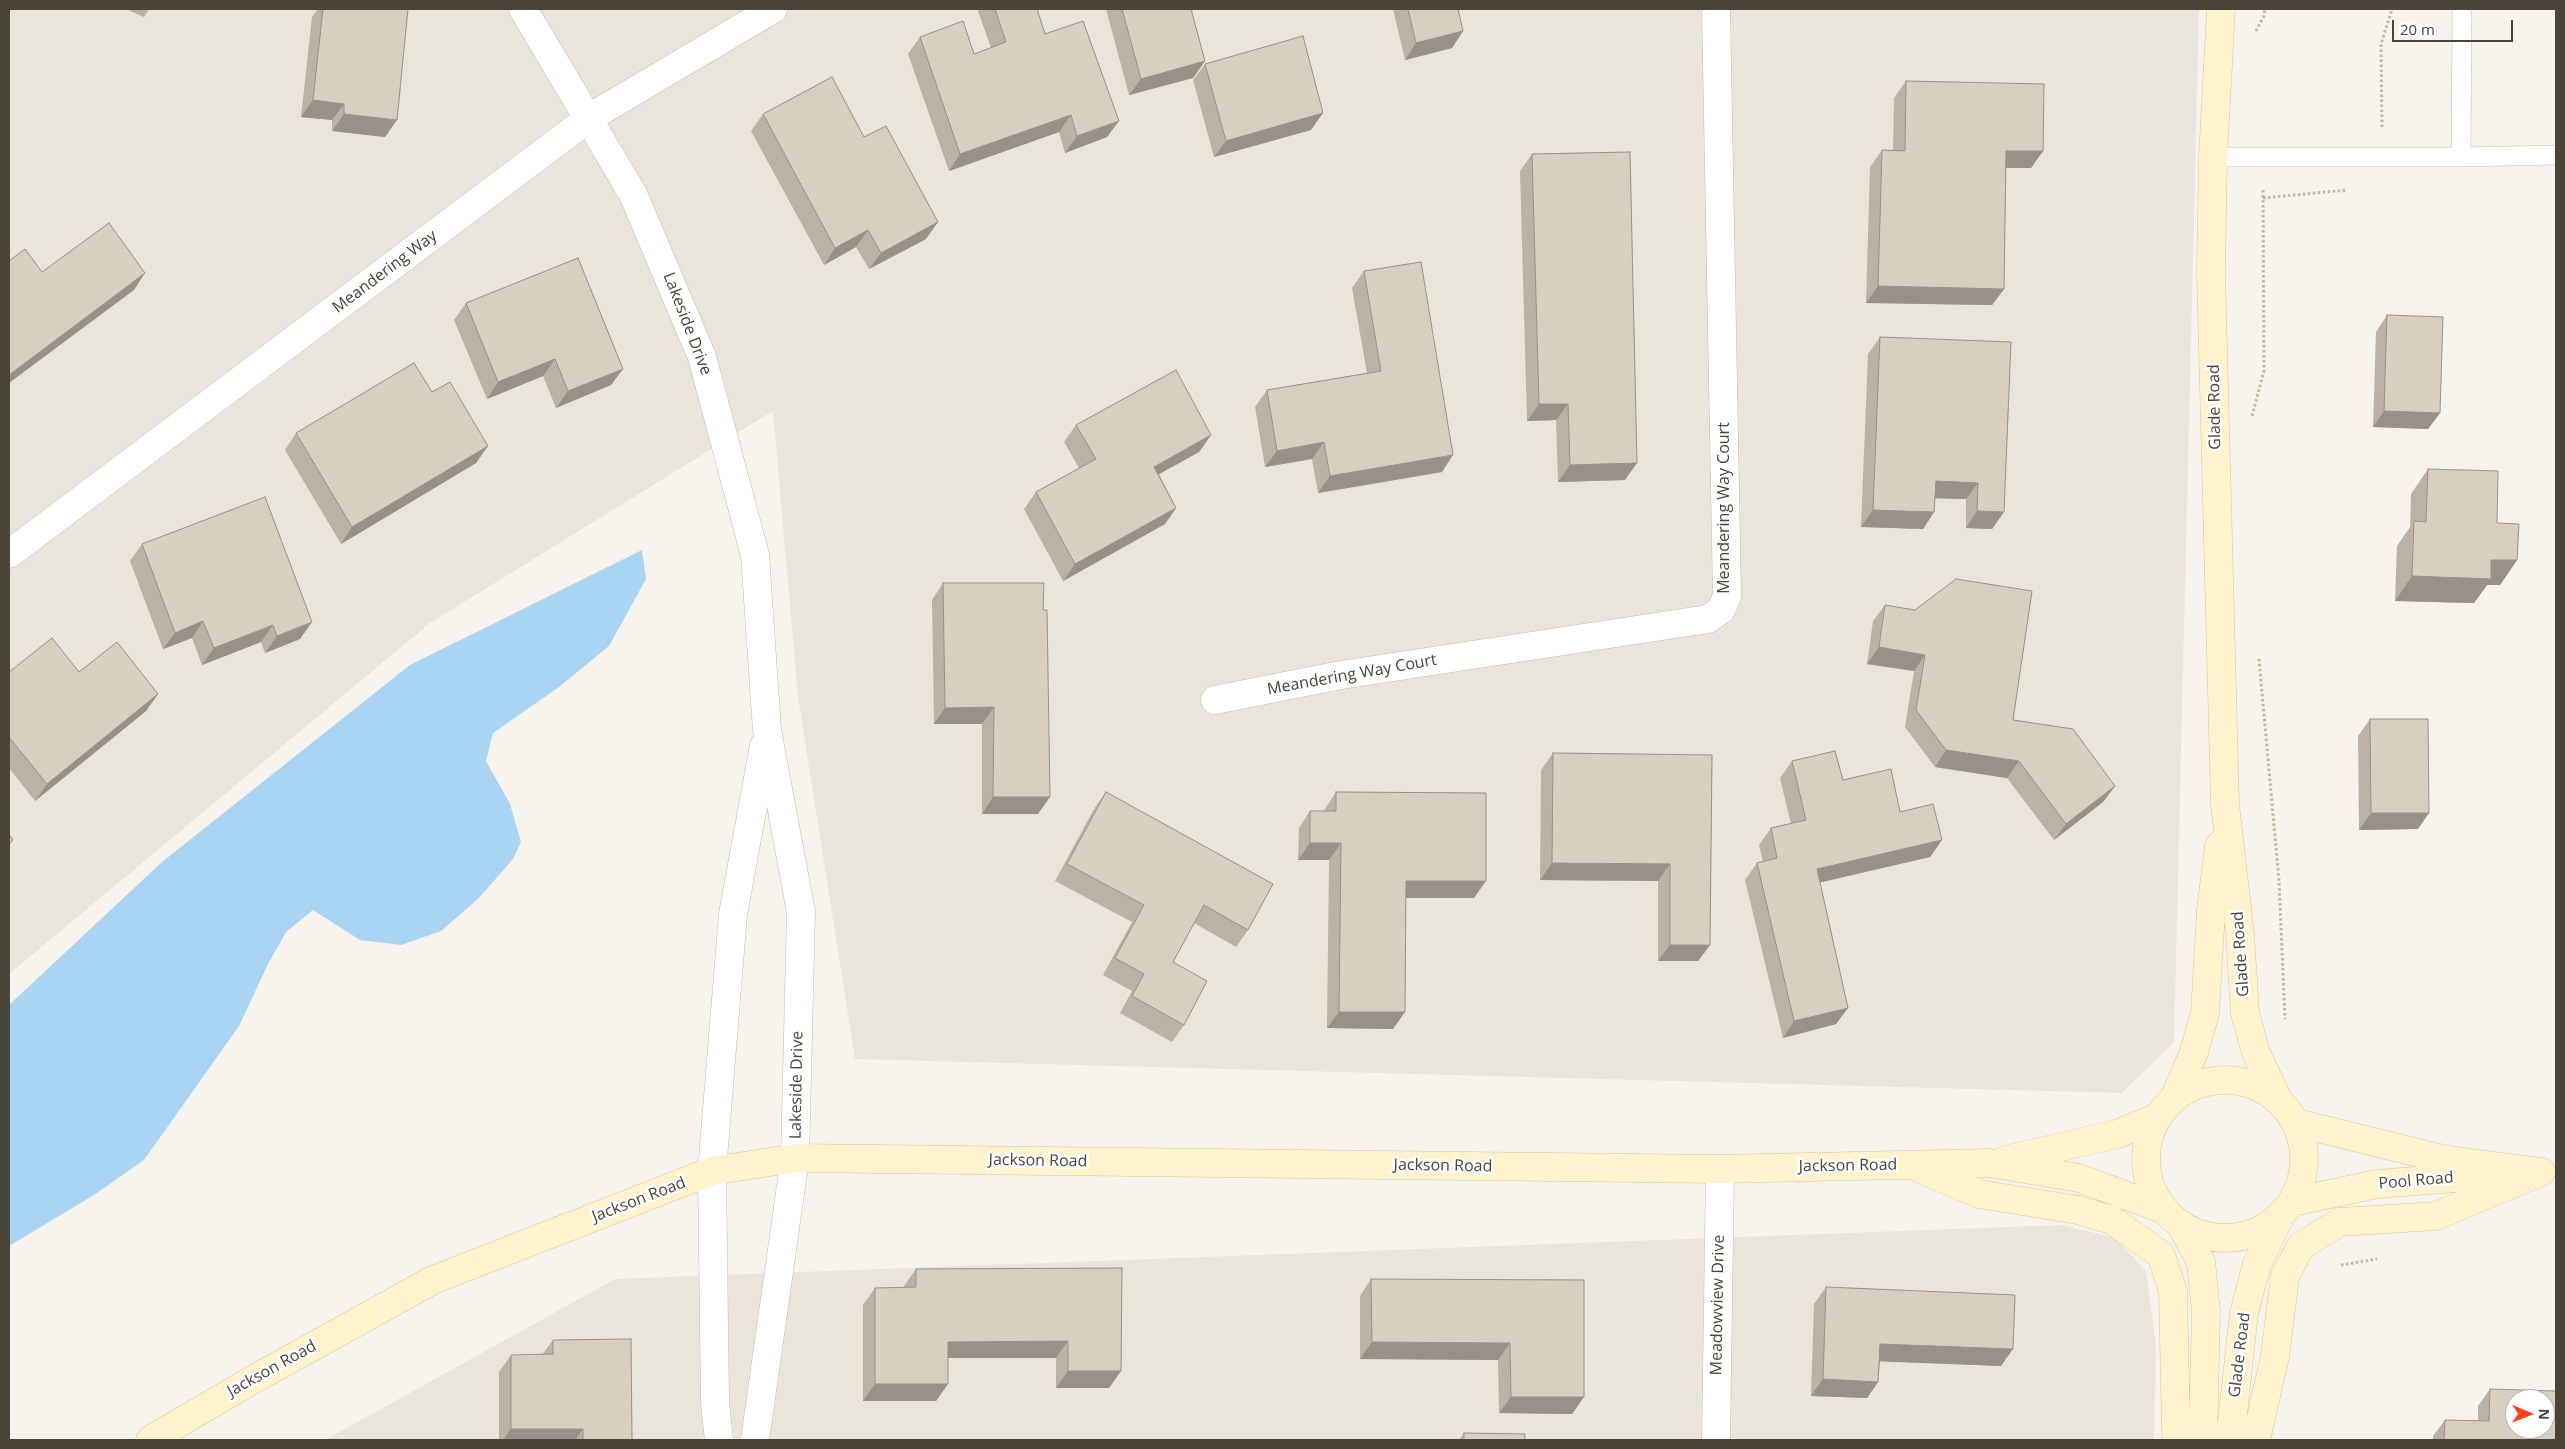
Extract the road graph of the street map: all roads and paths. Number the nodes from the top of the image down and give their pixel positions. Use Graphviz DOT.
graph roads {
  1 [pos="523,9"];
  2 [pos="773,9"];
  3 [pos="1716,9"];
  4 [pos="2221,9"];
  5 [pos="2264,9"];
  6 [pos="2462,9"];
  7 [pos="2255,35"];
  8 [pos="589,118"];
  9 [pos="2556,155"];
  10 [pos="2262,156"];
  11 [pos="2461,156"];
  12 [pos="2213,157"];
  13 [pos="2250,423"];
  14 [pos="9,554"];
  15 [pos="2259,656"];
  16 [pos="1215,700"];
  17 [pos="767,730"];
  18 [pos="2225,805"];
  19 [pos="2285,1022"];
  20 [pos="2175,1096"];
  21 [pos="2277,1098"];
  22 [pos="2158,1117"];
  23 [pos="2297,1123"];
  24 [pos="795,1158"];
  25 [pos="1989,1163"];
  26 [pos="1909,1165"];
  27 [pos="1720,1169"];
  28 [pos="712,1171"];
  29 [pos="2549,1172"];
  30 [pos="2286,1210"];
  31 [pos="2173,1218"];
  32 [pos="150,1440"];
  33 [pos="719,1440"];
  34 [pos="755,1440"];
  35 [pos="1716,1440"];
  36 [pos="2178,1440"];
  37 [pos="2203,1440"];
  38 [pos="2230,1440"];
  39 [pos="2256,1440"];
  1 -- 8 [label="street, Lakeside Drive"];
  2 -- 8 [label="street, Meandering Way"];
  3 -- 16 [label="street, Meandering Way Court"];
  4 -- 12 [label="main road, Glade Road"];
  5 -- 7 [label="path"];
  6 -- 11 [label="lane"];
  8 -- 14 [label="street, Meandering Way"];
  8 -- 17 [label="street, Lakeside Drive"];
  9 -- 11 [label="lane"];
  10 -- 11 [label="lane"];
  10 -- 12 [label="lane"];
  10 -- 13 [label="path"];
  12 -- 18 [label="main road, Glade Road"];
  15 -- 19 [label="path"];
  17 -- 24 [label="street, Lakeside Drive"];
  17 -- 28 [label="street, Lakeside Drive"];
  18 -- 20 [label="main road, Glade Road"];
  18 -- 21 [label="main road, Glade Road"];
  20 -- 21 [label="main road"];
  20 -- 22 [label="main road"];
  21 -- 23 [label="main road"];
  22 -- 25 [label="main road, Jackson Road"];
  22 -- 31 [label="main road"];
  23 -- 29 [label="main road, Pool Road"];
  23 -- 30 [label="main road"];
  24 -- 27 [label="main road, Jackson Road"];
  24 -- 28 [label="main road, Jackson Road"];
  24 -- 34 [label="street, Lakeside Drive"];
  25 -- 26 [label="main road, Jackson Road"];
  25 -- 31 [label="main road, Jackson Road"];
  26 -- 27 [label="main road, Jackson Road"];
  26 -- 36 [label="main road"];
  27 -- 35 [label="street, Meadowview Drive"];
  28 -- 32 [label="main road, Jackson Road"];
  28 -- 33 [label="street, Lakeside Drive"];
  29 -- 30 [label="main road, Pool Road"];
  29 -- 39 [label="main road"];
  30 -- 31 [label="main road"];
  30 -- 38 [label="main road, Glade Road"];
  31 -- 37 [label="main road, Glade Road"];
}
